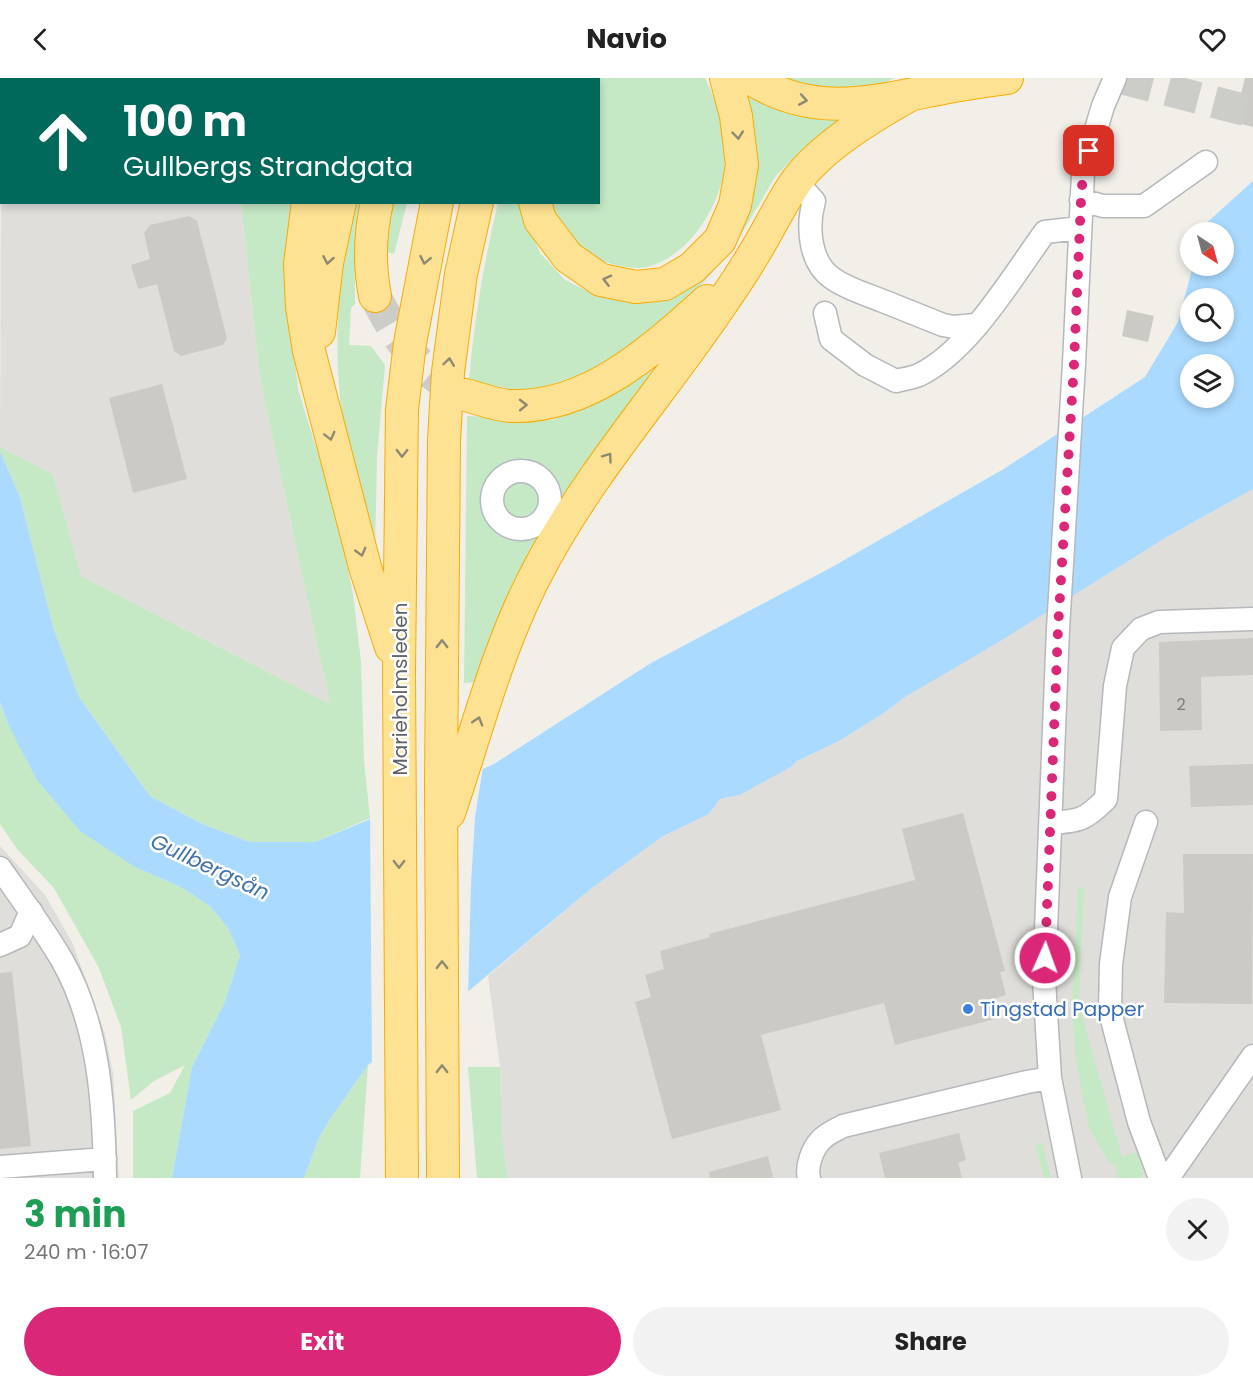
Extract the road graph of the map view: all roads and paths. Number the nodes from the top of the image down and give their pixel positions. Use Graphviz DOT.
graph roads {
  1 [pos="726,78"];
  2 [pos="750,78"];
  3 [pos="1007,78"];
  4 [pos="1115,78"];
  5 [pos="910,95"];
  6 [pos="1206,162"];
  7 [pos="796,181"];
  8 [pos="1081,200"];
  9 [pos="308,204"];
  10 [pos="340,204"];
  11 [pos="377,204"];
  12 [pos="437,204"];
  13 [pos="477,204"];
  14 [pos="536,204"];
  15 [pos="1079,228"];
  16 [pos="753,256"];
  17 [pos="375,296"];
  18 [pos="825,313"];
  19 [pos="975,325"];
  20 [pos="316,379"];
  21 [pos="466,395"];
  22 [pos="1253,619"];
  23 [pos="399,671"];
  24 [pos="451,782"];
  25 [pos="1146,822"];
  26 [pos="1050,823"];
  27 [pos="0,868"];
  28 [pos="31,912"];
  29 [pos="0,945"];
  30 [pos="1253,1056"];
  31 [pos="1050,1078"];
  32 [pos="0,1167"];
  33 [pos="105,1169"];
  34 [pos="808,1174"];
  35 [pos="402,1178"];
  36 [pos="443,1178"];
  37 [pos="1070,1178"];
  38 [pos="1160,1178"];
  39 [pos="1168,1178"];
  1 -- 14 [label="highway, one-way"];
  2 -- 5 [label="highway, one-way"];
  3 -- 5 [label="highway"];
  4 -- 8 [label="street"];
  5 -- 7 [label="highway"];
  6 -- 8 [label="street"];
  7 -- 16 [label="highway"];
  7 -- 19 [label="street"];
  8 -- 15 [label="street"];
  9 -- 20 [label="highway"];
  10 -- 20 [label="highway, one-way"];
  11 -- 17 [label="highway"];
  12 -- 23 [label="highway, Marieholmsleden, one-way"];
  24 -- 13 [label="highway, Marieholmsleden, one-way"];
  15 -- 19 [label="street"];
  15 -- 26 [label="street"];
  21 -- 16 [label="highway, one-way"];
  24 -- 16 [label="highway, one-way"];
  18 -- 19 [label="street"];
  20 -- 23 [label="highway, one-way"];
  22 -- 26 [label="street"];
  23 -- 35 [label="highway, Marieholmsleden, one-way"];
  36 -- 24 [label="highway, one-way"];
  25 -- 38 [label="street"];
  26 -- 31 [label="street"];
  27 -- 28 [label="street"];
  28 -- 29 [label="street"];
  28 -- 33 [label="street"];
  30 -- 39 [label="street"];
  31 -- 34 [label="street"];
  31 -- 37 [label="street"];
  32 -- 33 [label="street"];
}
